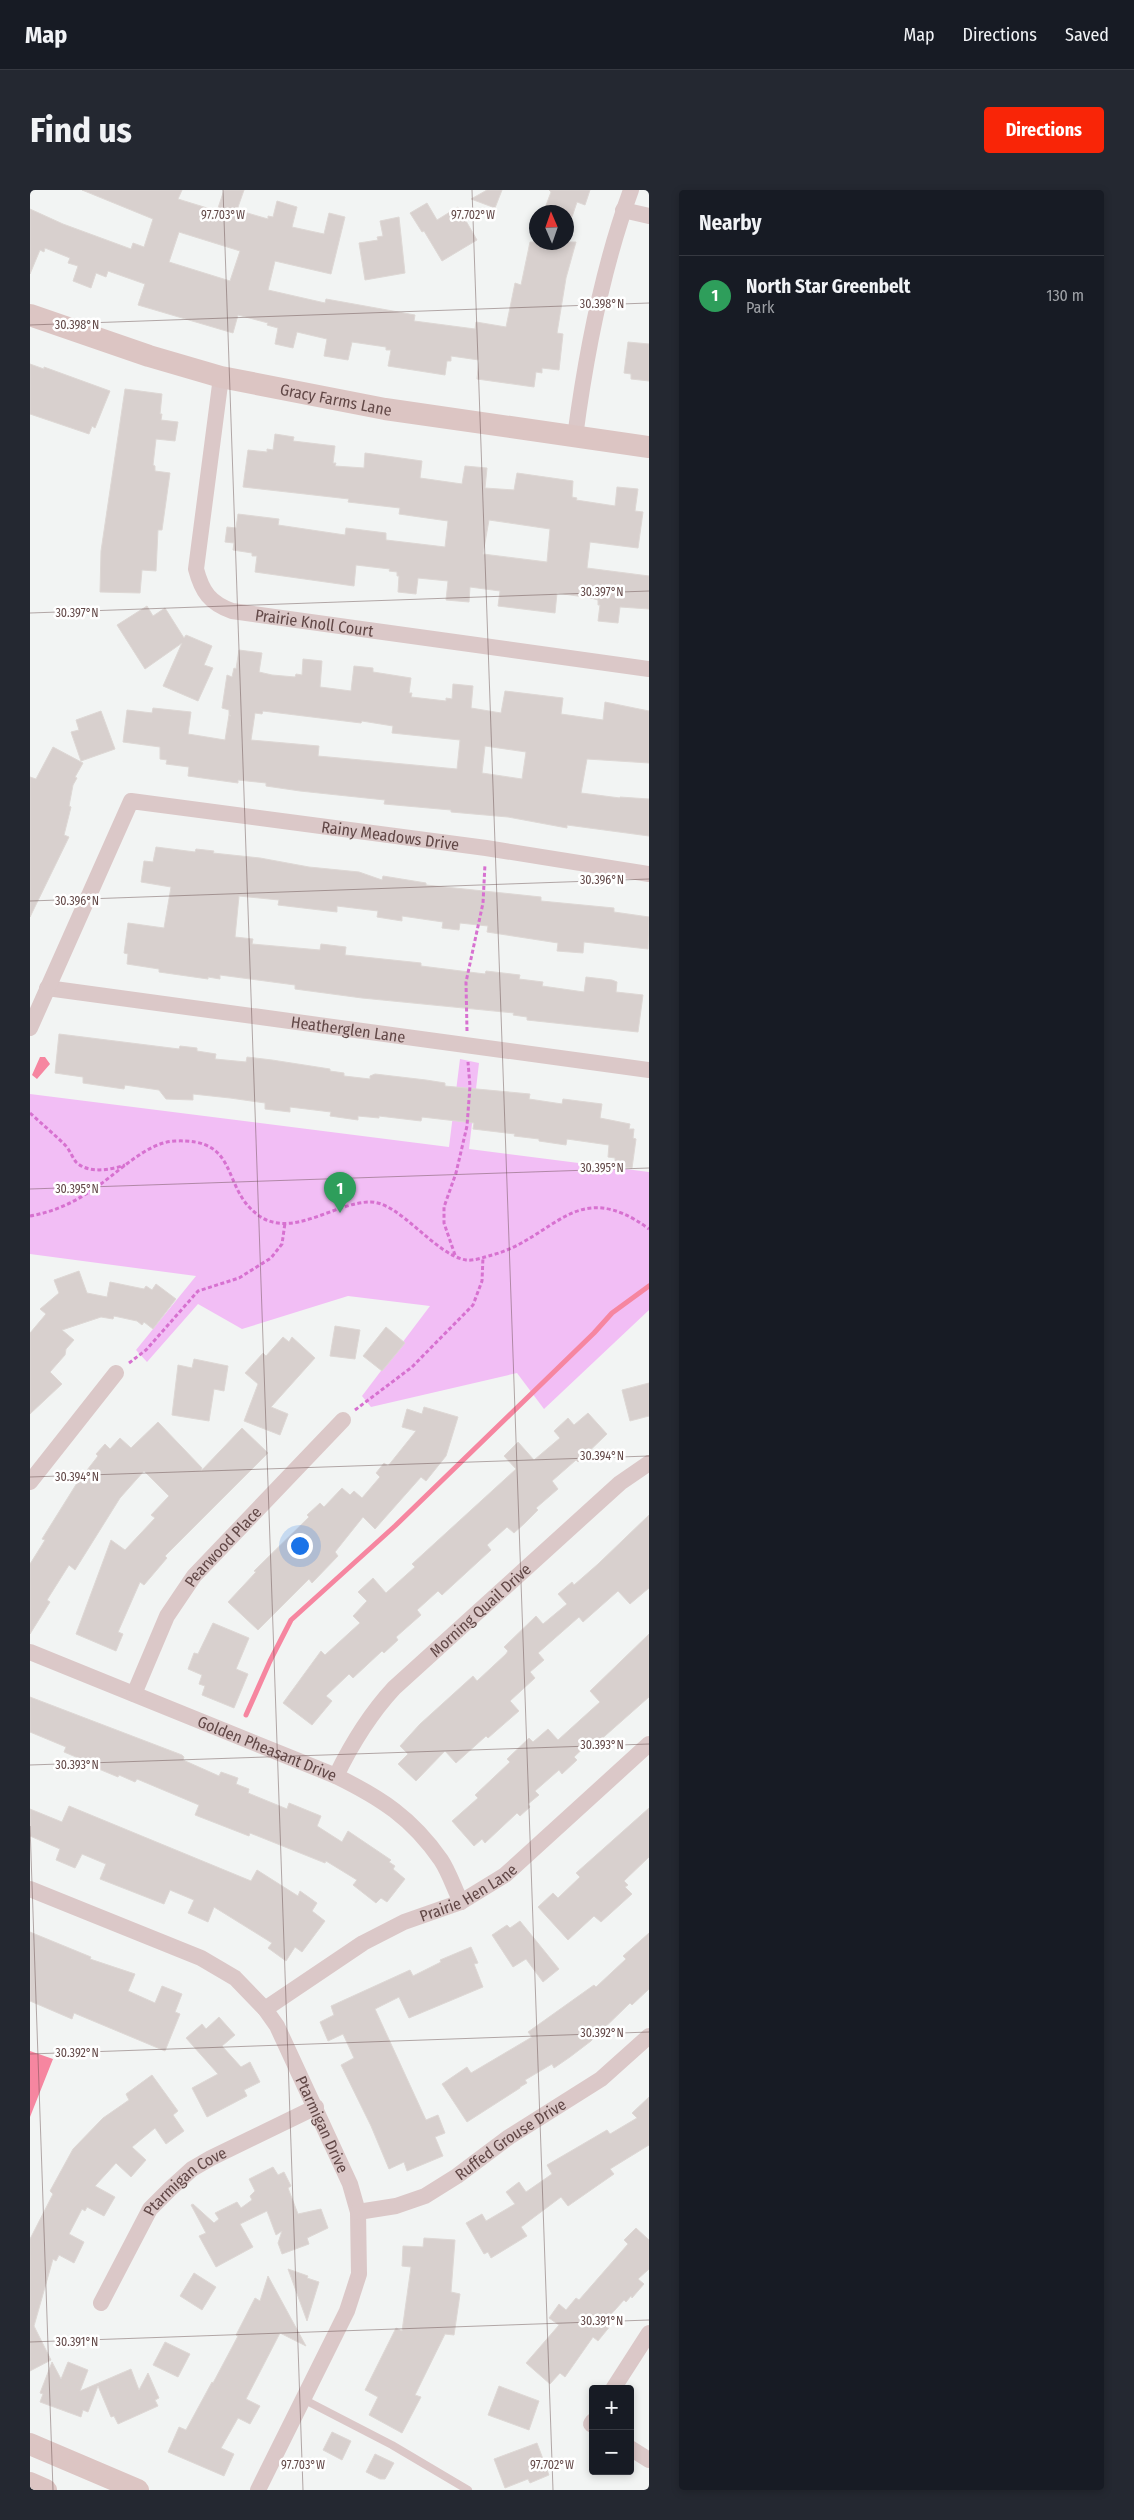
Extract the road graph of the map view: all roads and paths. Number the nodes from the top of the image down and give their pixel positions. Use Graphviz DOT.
graph roads {
  1 [pos="631,190"];
  2 [pos="623,210"];
  3 [pos="649,216"];
  4 [pos="30,315"];
  5 [pos="221,377"];
  6 [pos="575,436"];
  7 [pos="649,447"];
  8 [pos="649,669"];
  9 [pos="486,848"];
  10 [pos="649,874"];
  11 [pos="47,988"];
  12 [pos="30,1028"];
  13 [pos="466,1037"];
  14 [pos="468,1059"];
  15 [pos="649,1070"];
  16 [pos="30,1113"];
  17 [pos="130,1164"];
  18 [pos="30,1216"];
  19 [pos="285,1224"];
  20 [pos="649,1229"];
  21 [pos="455,1256"];
  22 [pos="483,1258"];
  23 [pos="116,1373"];
  24 [pos="342,1420"];
  25 [pos="649,1463"];
  26 [pos="30,1482"];
  27 [pos="30,1652"];
  28 [pos="134,1694"];
  29 [pos="649,1744"];
  30 [pos="336,1776"];
  31 [pos="30,1889"];
  32 [pos="461,1902"];
  33 [pos="265,2009"];
  34 [pos="649,2036"];
  35 [pos="316,2107"];
  36 [pos="358,2212"];
  37 [pos="101,2304"];
  38 [pos="649,2333"];
  39 [pos="616,2385"];
  40 [pos="303,2399"];
  41 [pos="30,2444"];
  42 [pos="634,2451"];
  43 [pos="649,2460"];
  44 [pos="30,2483"];
  45 [pos="46,2490"];
  46 [pos="138,2490"];
  47 [pos="258,2490"];
  48 [pos="468,2490"];
  1 -- 2 [label="street"];
  2 -- 3 [label="street"];
  2 -- 6 [label="street"];
  4 -- 5 [label="street, Gracy Farms Lane"];
  5 -- 6 [label="street, Gracy Farms Lane"];
  5 -- 8 [label="street, Prairie Knoll Court"];
  6 -- 7 [label="street, Gracy Farms Lane"];
  9 -- 10 [label="street, Rainy Meadows Drive"];
  9 -- 11 [label="street, Rainy Meadows Drive"];
  9 -- 13 [label="path"];
  11 -- 12 [label="street"];
  11 -- 15 [label="street, Heatherglen Lane"];
  14 -- 21 [label="path"];
  16 -- 17 [label="path"];
  17 -- 18 [label="path"];
  17 -- 19 [label="path"];
  19 -- 21 [label="path"];
  19 -- 23 [label="path"];
  20 -- 22 [label="path"];
  21 -- 22 [label="path"];
  22 -- 24 [label="path"];
  23 -- 26 [label="street"];
  24 -- 28 [label="street, Pearwood Place"];
  25 -- 30 [label="street, Morning Quail Drive"];
  27 -- 28 [label="street, Golden Pheasant Drive"];
  28 -- 30 [label="street, Golden Pheasant Drive"];
  29 -- 32 [label="street, Prairie Hen Lane"];
  30 -- 32 [label="street, Golden Pheasant Drive"];
  31 -- 33 [label="street, Ptarmigan Drive"];
  32 -- 33 [label="street, Prairie Hen Lane"];
  33 -- 35 [label="street, Ptarmigan Drive"];
  34 -- 36 [label="street, Ruffed Grouse Drive"];
  35 -- 36 [label="street, Ptarmigan Drive"];
  35 -- 37 [label="street, Ptarmigan Cove"];
  36 -- 40 [label="street, Ptarmigan Drive"];
  38 -- 39 [label="street"];
  40 -- 47 [label="street, Ptarmigan Drive"];
  40 -- 48 [label="lane"];
  41 -- 46 [label="street"];
  42 -- 43 [label="street"];
  44 -- 45 [label="street"];
}
